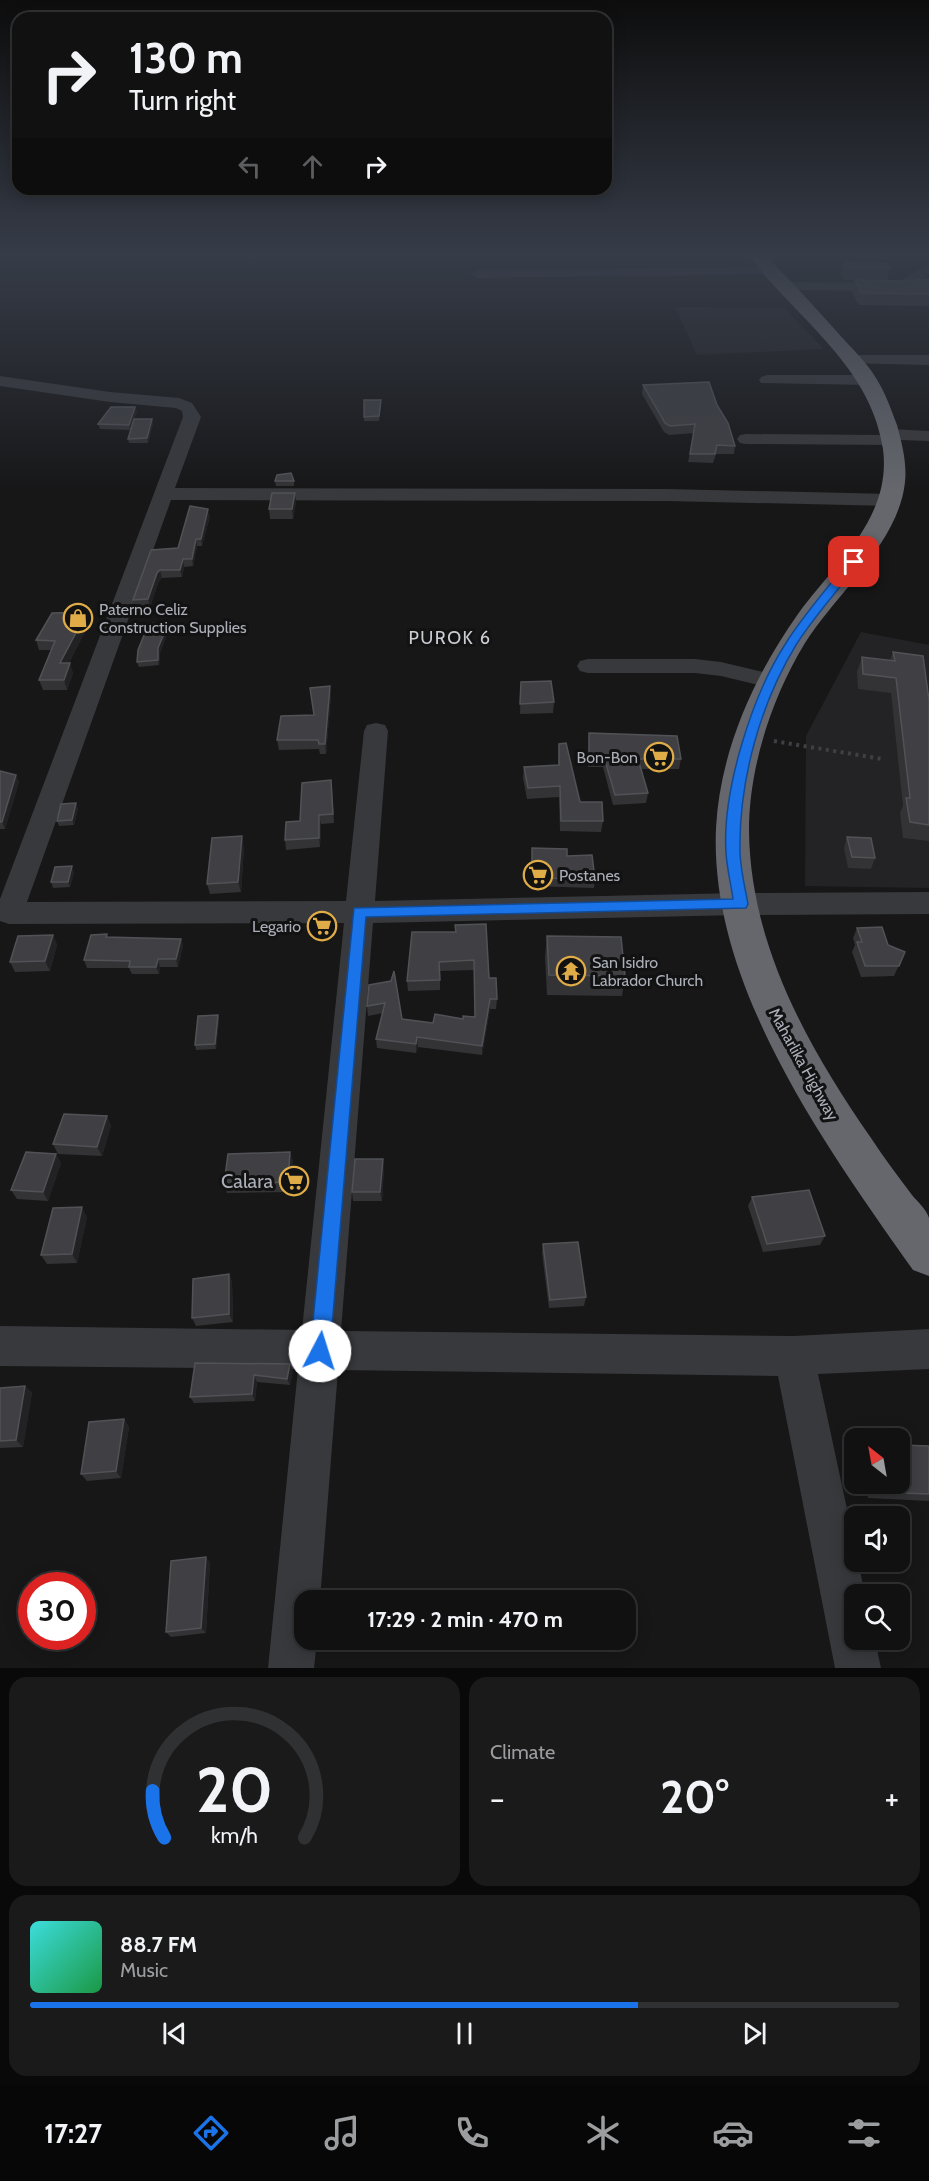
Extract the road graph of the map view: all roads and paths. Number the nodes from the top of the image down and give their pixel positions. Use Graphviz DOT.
graph roads {
  1 [pos="829,335"];
  2 [pos="929,360"];
  3 [pos="861,372"];
  4 [pos="929,375"];
  5 [pos="766,380"];
  6 [pos="0,381"];
  7 [pos="929,436"];
  8 [pos="891,437"];
  9 [pos="746,439"];
  10 [pos="163,494"];
  11 [pos="891,500"];
  12 [pos="588,666"];
  13 [pos="771,681"];
  14 [pos="376,731"];
  15 [pos="774,741"];
  16 [pos="882,759"];
  17 [pos="929,903"];
  18 [pos="741,904"];
  19 [pos="359,912"];
  20 [pos="4,922"];
  21 [pos="929,1254"];
  22 [pos="0,1346"];
  23 [pos="929,1349"];
  24 [pos="320,1351"];
  25 [pos="794,1356"];
  26 [pos="291,1668"];
  27 [pos="858,1668"];
  1 -- 3 [label="highway, Maharlika Highway"];
  2 -- 3 [label="street"];
  3 -- 4 [label="street"];
  3 -- 5 [label="street"];
  3 -- 8 [label="highway, Maharlika Highway"];
  6 -- 10 [label="street"];
  7 -- 8 [label="street"];
  8 -- 9 [label="street"];
  8 -- 11 [label="highway, Maharlika Highway"];
  10 -- 11 [label="street"];
  10 -- 20 [label="street"];
  11 -- 13 [label="highway, Maharlika Highway"];
  12 -- 13 [label="street"];
  13 -- 18 [label="highway, Maharlika Highway"];
  14 -- 19 [label="street"];
  15 -- 16 [label="path"];
  17 -- 18 [label="street"];
  18 -- 19 [label="street"];
  18 -- 21 [label="highway, Maharlika Highway"];
  19 -- 20 [label="street"];
  19 -- 24 [label="street"];
  22 -- 24 [label="street"];
  23 -- 25 [label="street"];
  24 -- 25 [label="street"];
  24 -- 26 [label="street"];
  25 -- 27 [label="street"];
}
